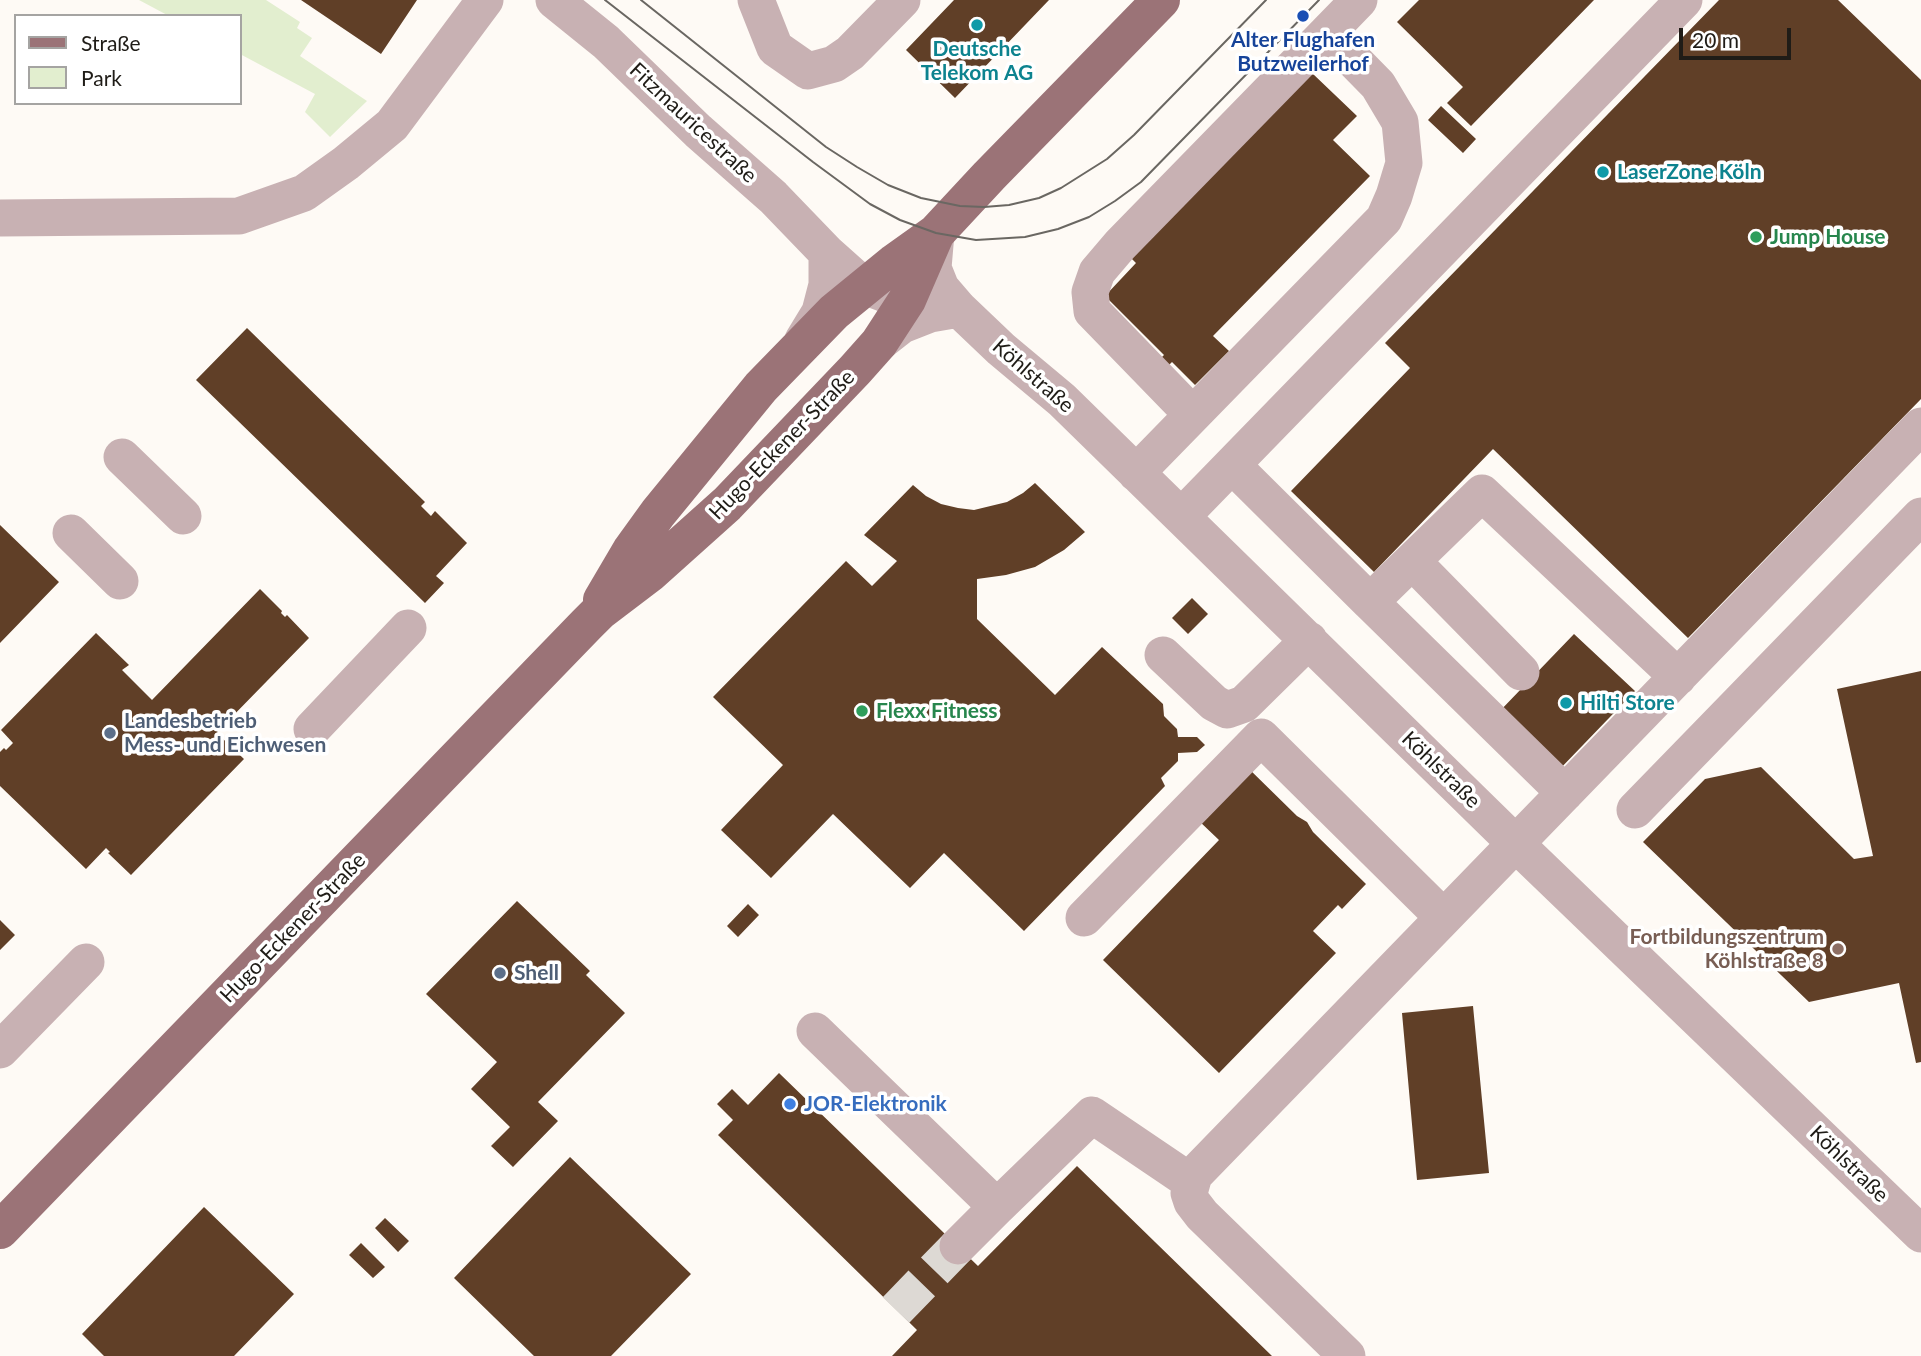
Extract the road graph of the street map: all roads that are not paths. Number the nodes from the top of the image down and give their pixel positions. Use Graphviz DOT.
graph roads {
  1 [pos="485,0"];
  2 [pos="554,0"];
  3 [pos="756,0"];
  4 [pos="902,0"];
  5 [pos="1161,0"];
  6 [pos="1359,0"];
  7 [pos="1684,0"];
  8 [pos="1327,33"];
  9 [pos="0,218"];
  10 [pos="936,233"];
  11 [pos="827,253"];
  12 [pos="885,294"];
  13 [pos="959,309"];
  14 [pos="799,346"];
  15 [pos="867,356"];
  16 [pos="1192,414"];
  17 [pos="1921,426"];
  18 [pos="122,457"];
  19 [pos="1232,466"];
  20 [pos="1136,473"];
  21 [pos="183,516"];
  22 [pos="1182,516"];
  23 [pos="1921,516"];
  24 [pos="71,533"];
  25 [pos="1412,561"];
  26 [pos="120,580"];
  27 [pos="1370,601"];
  28 [pos="586,625"];
  29 [pos="408,628"];
  30 [pos="1309,640"];
  31 [pos="1163,655"];
  32 [pos="1521,672"];
  33 [pos="1678,677"];
  34 [pos="312,729"];
  35 [pos="1565,793"];
  36 [pos="1635,810"];
  37 [pos="1516,844"];
  38 [pos="1443,917"];
  39 [pos="1084,918"];
  40 [pos="86,962"];
  41 [pos="815,1031"];
  42 [pos="0,1050"];
  43 [pos="1191,1182"];
  44 [pos="997,1207"];
  45 [pos="0,1230"];
  46 [pos="1921,1234"];
  47 [pos="958,1247"];
  48 [pos="1347,1356"];
  1 -- 9 [label="street"];
  2 -- 11 [label="street, Fitzmauricestraße"];
  3 -- 4 [label="street"];
  5 -- 10 [label="main road, Hugo-Eckener-Straße"];
  6 -- 8 [label="street"];
  7 -- 19 [label="street"];
  8 -- 16 [label="street"];
  8 -- 16 [label="street"];
  10 -- 11 [label="street"];
  10 -- 12 [label="main road, Hugo-Eckener-Straße"];
  10 -- 13 [label="street, Köhlstraße"];
  11 -- 12 [label="street, Fitzmauricestraße"];
  11 -- 14 [label="street"];
  12 -- 13 [label="street"];
  12 -- 14 [label="main road, Hugo-Eckener-Straße"];
  12 -- 15 [label="main road, Hugo-Eckener-Straße"];
  13 -- 15 [label="street"];
  13 -- 20 [label="street, Köhlstraße"];
  14 -- 28 [label="main road, Hugo-Eckener-Straße"];
  15 -- 28 [label="main road, Hugo-Eckener-Straße"];
  16 -- 20 [label="street"];
  17 -- 33 [label="street"];
  18 -- 21 [label="street"];
  19 -- 22 [label="street"];
  19 -- 27 [label="street"];
  20 -- 22 [label="street, Köhlstraße"];
  22 -- 30 [label="street, Köhlstraße"];
  23 -- 36 [label="street"];
  24 -- 26 [label="street"];
  25 -- 27 [label="street"];
  25 -- 32 [label="street"];
  25 -- 33 [label="street"];
  27 -- 35 [label="street"];
  28 -- 45 [label="main road, Hugo-Eckener-Straße"];
  29 -- 34 [label="street"];
  30 -- 31 [label="street"];
  30 -- 37 [label="street, Köhlstraße"];
  33 -- 35 [label="street"];
  35 -- 37 [label="street"];
  37 -- 38 [label="street"];
  37 -- 46 [label="street, Köhlstraße"];
  38 -- 39 [label="street"];
  38 -- 43 [label="street"];
  40 -- 42 [label="street"];
  41 -- 44 [label="street"];
  43 -- 44 [label="street"];
  43 -- 48 [label="street"];
  44 -- 47 [label="street"];
}
